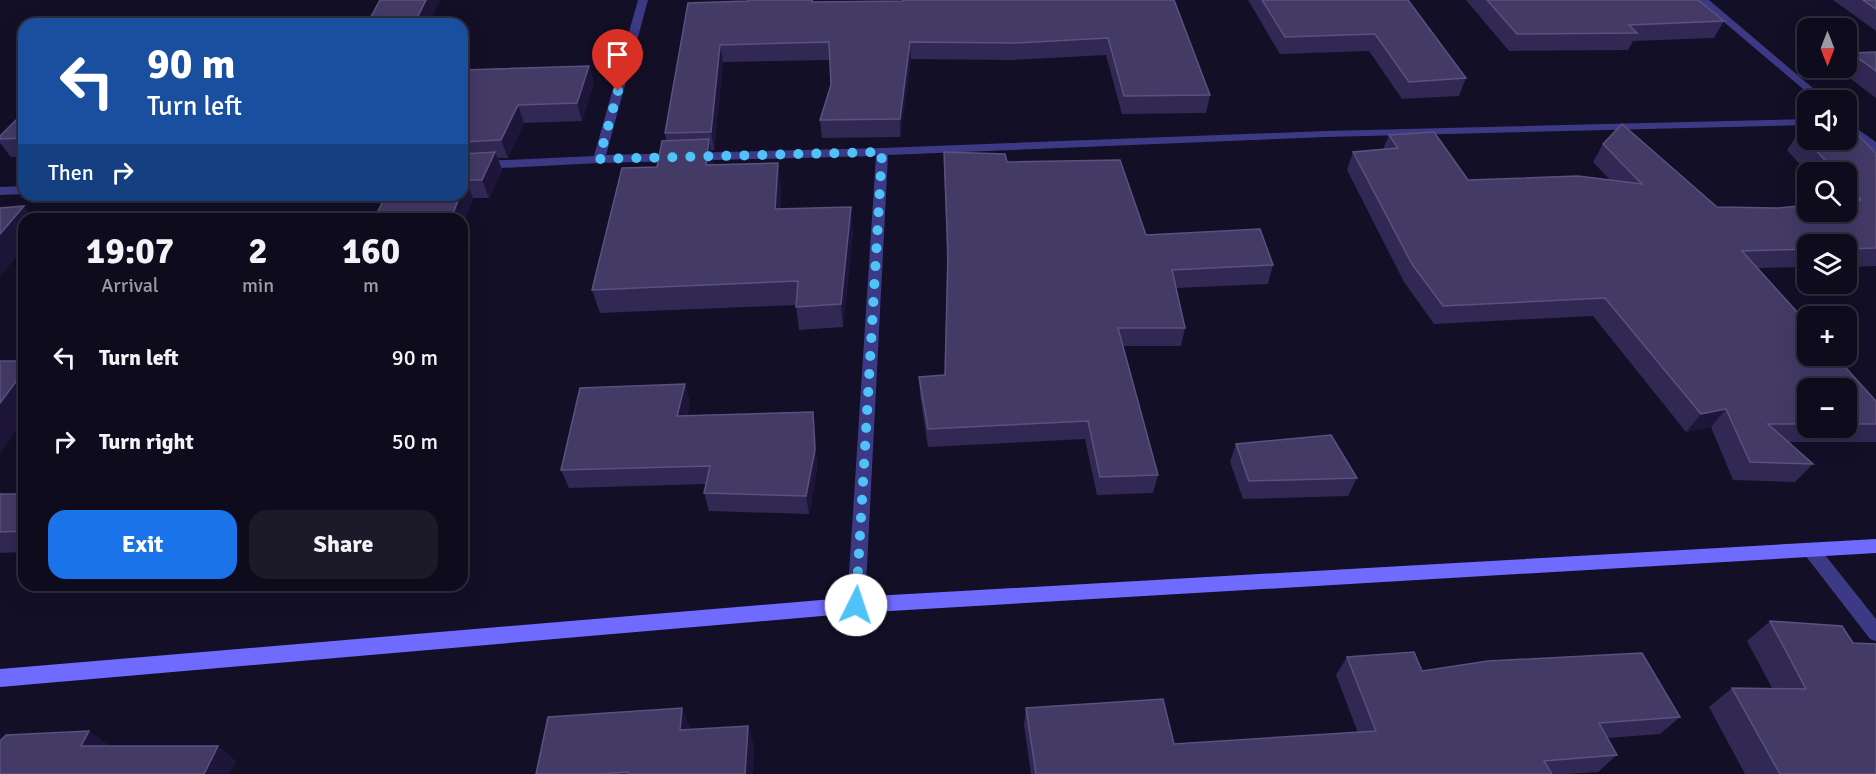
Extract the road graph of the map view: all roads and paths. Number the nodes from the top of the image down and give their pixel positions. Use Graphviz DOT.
graph roads {
  1 [pos="643,0"];
  2 [pos="1703,0"];
  3 [pos="1810,90"];
  4 [pos="1797,122"];
  5 [pos="1857,133"];
  6 [pos="1876,148"];
  7 [pos="882,152"];
  8 [pos="599,159"];
  9 [pos="468,166"];
  10 [pos="18,190"];
  11 [pos="0,191"];
  12 [pos="1876,546"];
  13 [pos="1811,550"];
  14 [pos="856,605"];
  15 [pos="1876,633"];
  16 [pos="2,679"];
  1 -- 8 [label="street"];
  2 -- 3 [label="street"];
  4 -- 7 [label="street"];
  5 -- 6 [label="street"];
  7 -- 8 [label="street"];
  7 -- 14 [label="street"];
  8 -- 9 [label="street"];
  10 -- 11 [label="street"];
  12 -- 13 [label="street"];
  13 -- 14 [label="street"];
  13 -- 15 [label="street"];
  14 -- 16 [label="street"];
}
